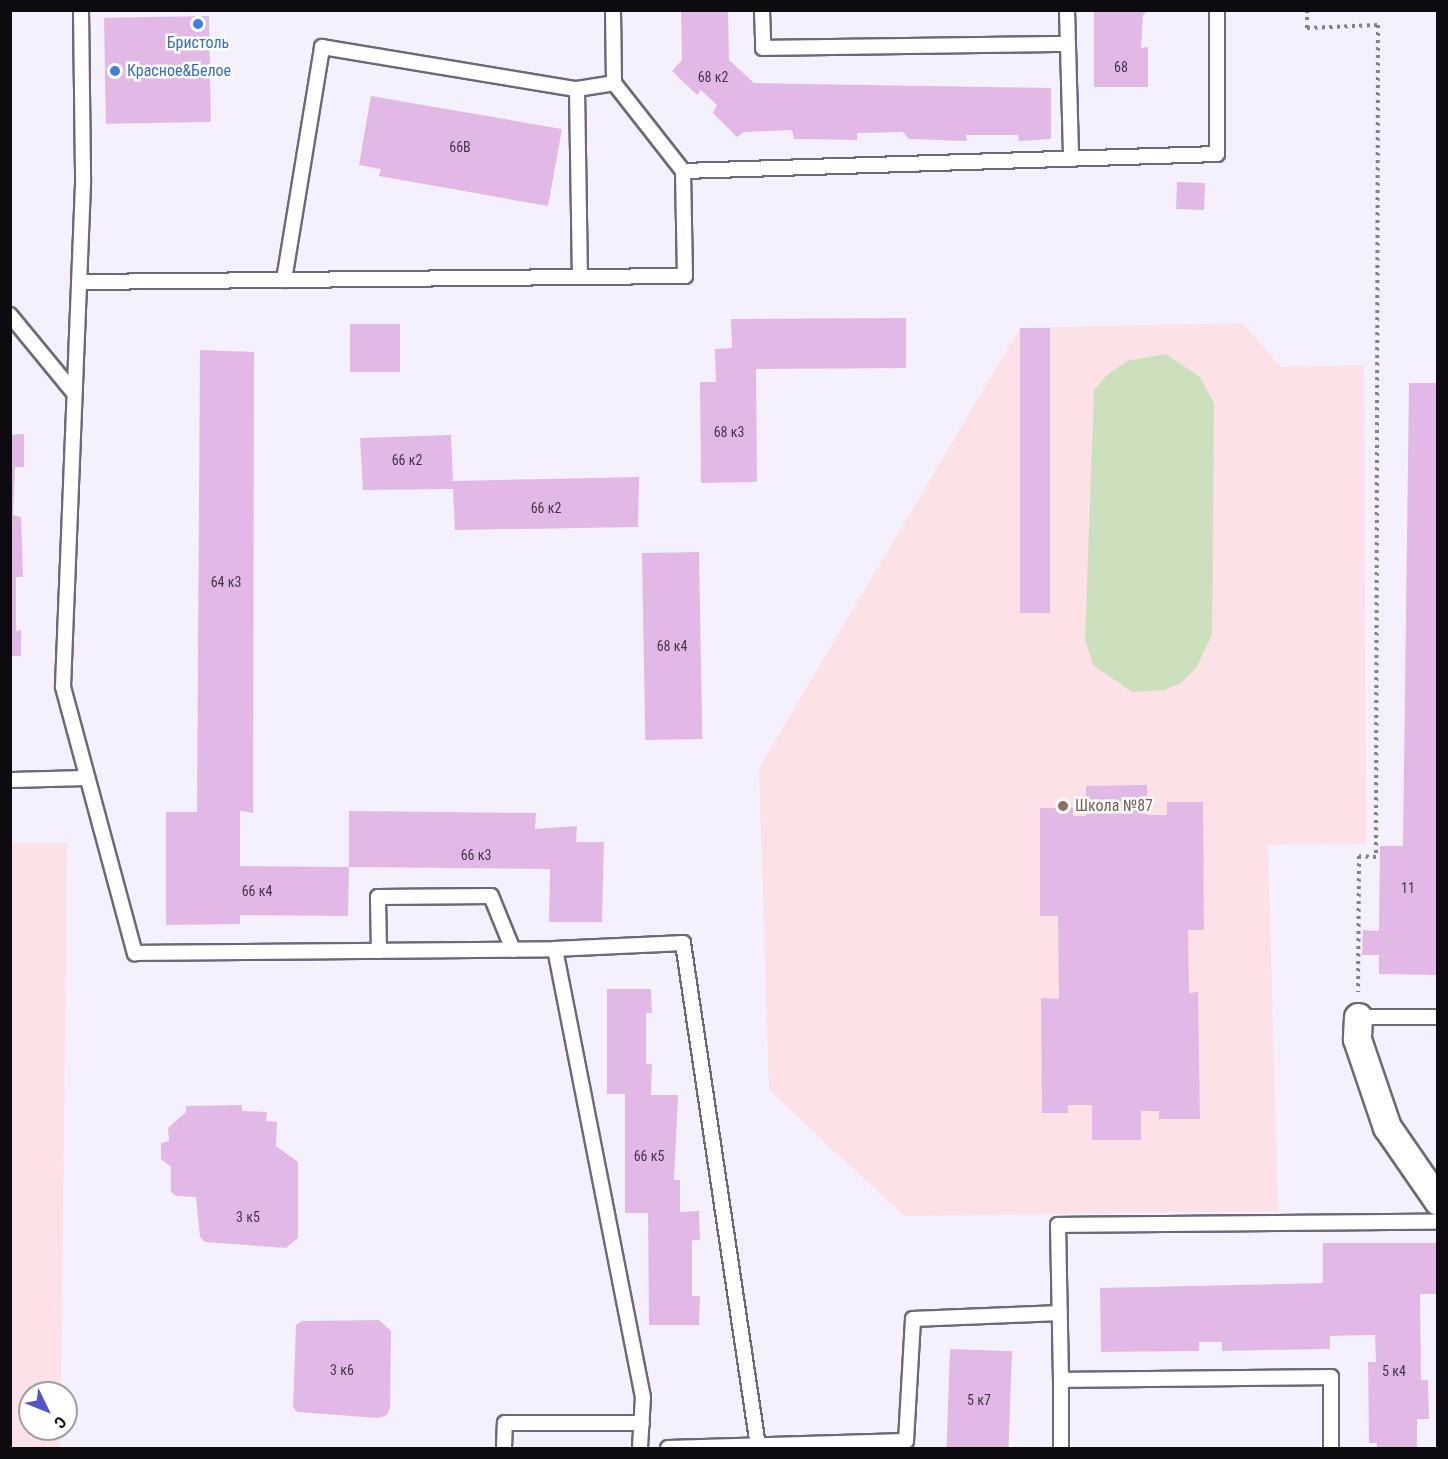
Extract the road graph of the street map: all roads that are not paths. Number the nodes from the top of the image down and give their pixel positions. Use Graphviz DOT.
graph roads {
  1 [pos="81,10"];
  2 [pos="613,10"];
  3 [pos="762,10"];
  4 [pos="1067,10"];
  5 [pos="1217,10"];
  6 [pos="1068,44"];
  7 [pos="614,83"];
  8 [pos="577,89"];
  9 [pos="1071,157"];
  10 [pos="683,171"];
  11 [pos="580,275"];
  12 [pos="284,280"];
  13 [pos="79,282"];
  14 [pos="10,315"];
  15 [pos="74,393"];
  16 [pos="87,778"];
  17 [pos="10,780"];
  18 [pos="555,949"];
  19 [pos="513,950"];
  20 [pos="379,951"];
  21 [pos="1358,1017"];
  22 [pos="1437,1017"];
  23 [pos="1437,1200"];
  24 [pos="1437,1222"];
  25 [pos="1059,1313"];
  26 [pos="1061,1380"];
  27 [pos="642,1423"];
  28 [pos="758,1446"];
  29 [pos="504,1449"];
  30 [pos="640,1449"];
  31 [pos="668,1449"];
  32 [pos="1061,1449"];
  33 [pos="1331,1449"];
  1 -- 13 [label="lane"];
  2 -- 7 [label="lane"];
  3 -- 6 [label="lane"];
  4 -- 6 [label="lane"];
  5 -- 9 [label="lane"];
  6 -- 9 [label="lane"];
  7 -- 8 [label="lane"];
  7 -- 10 [label="lane"];
  8 -- 11 [label="lane"];
  8 -- 12 [label="lane"];
  9 -- 10 [label="lane"];
  10 -- 11 [label="lane"];
  11 -- 12 [label="lane"];
  12 -- 13 [label="lane"];
  13 -- 15 [label="lane"];
  14 -- 15 [label="lane"];
  15 -- 16 [label="lane"];
  16 -- 17 [label="lane"];
  16 -- 20 [label="lane"];
  18 -- 19 [label="lane"];
  18 -- 27 [label="lane"];
  18 -- 28 [label="lane"];
  19 -- 20 [label="lane"];
  19 -- 20 [label="lane"];
  21 -- 22 [label="lane"];
  21 -- 23 [label="street"];
  24 -- 25 [label="lane"];
  25 -- 26 [label="lane"];
  25 -- 28 [label="lane"];
  26 -- 32 [label="lane"];
  26 -- 33 [label="lane"];
  27 -- 29 [label="lane"];
  27 -- 30 [label="lane"];
  28 -- 31 [label="lane"];
}
